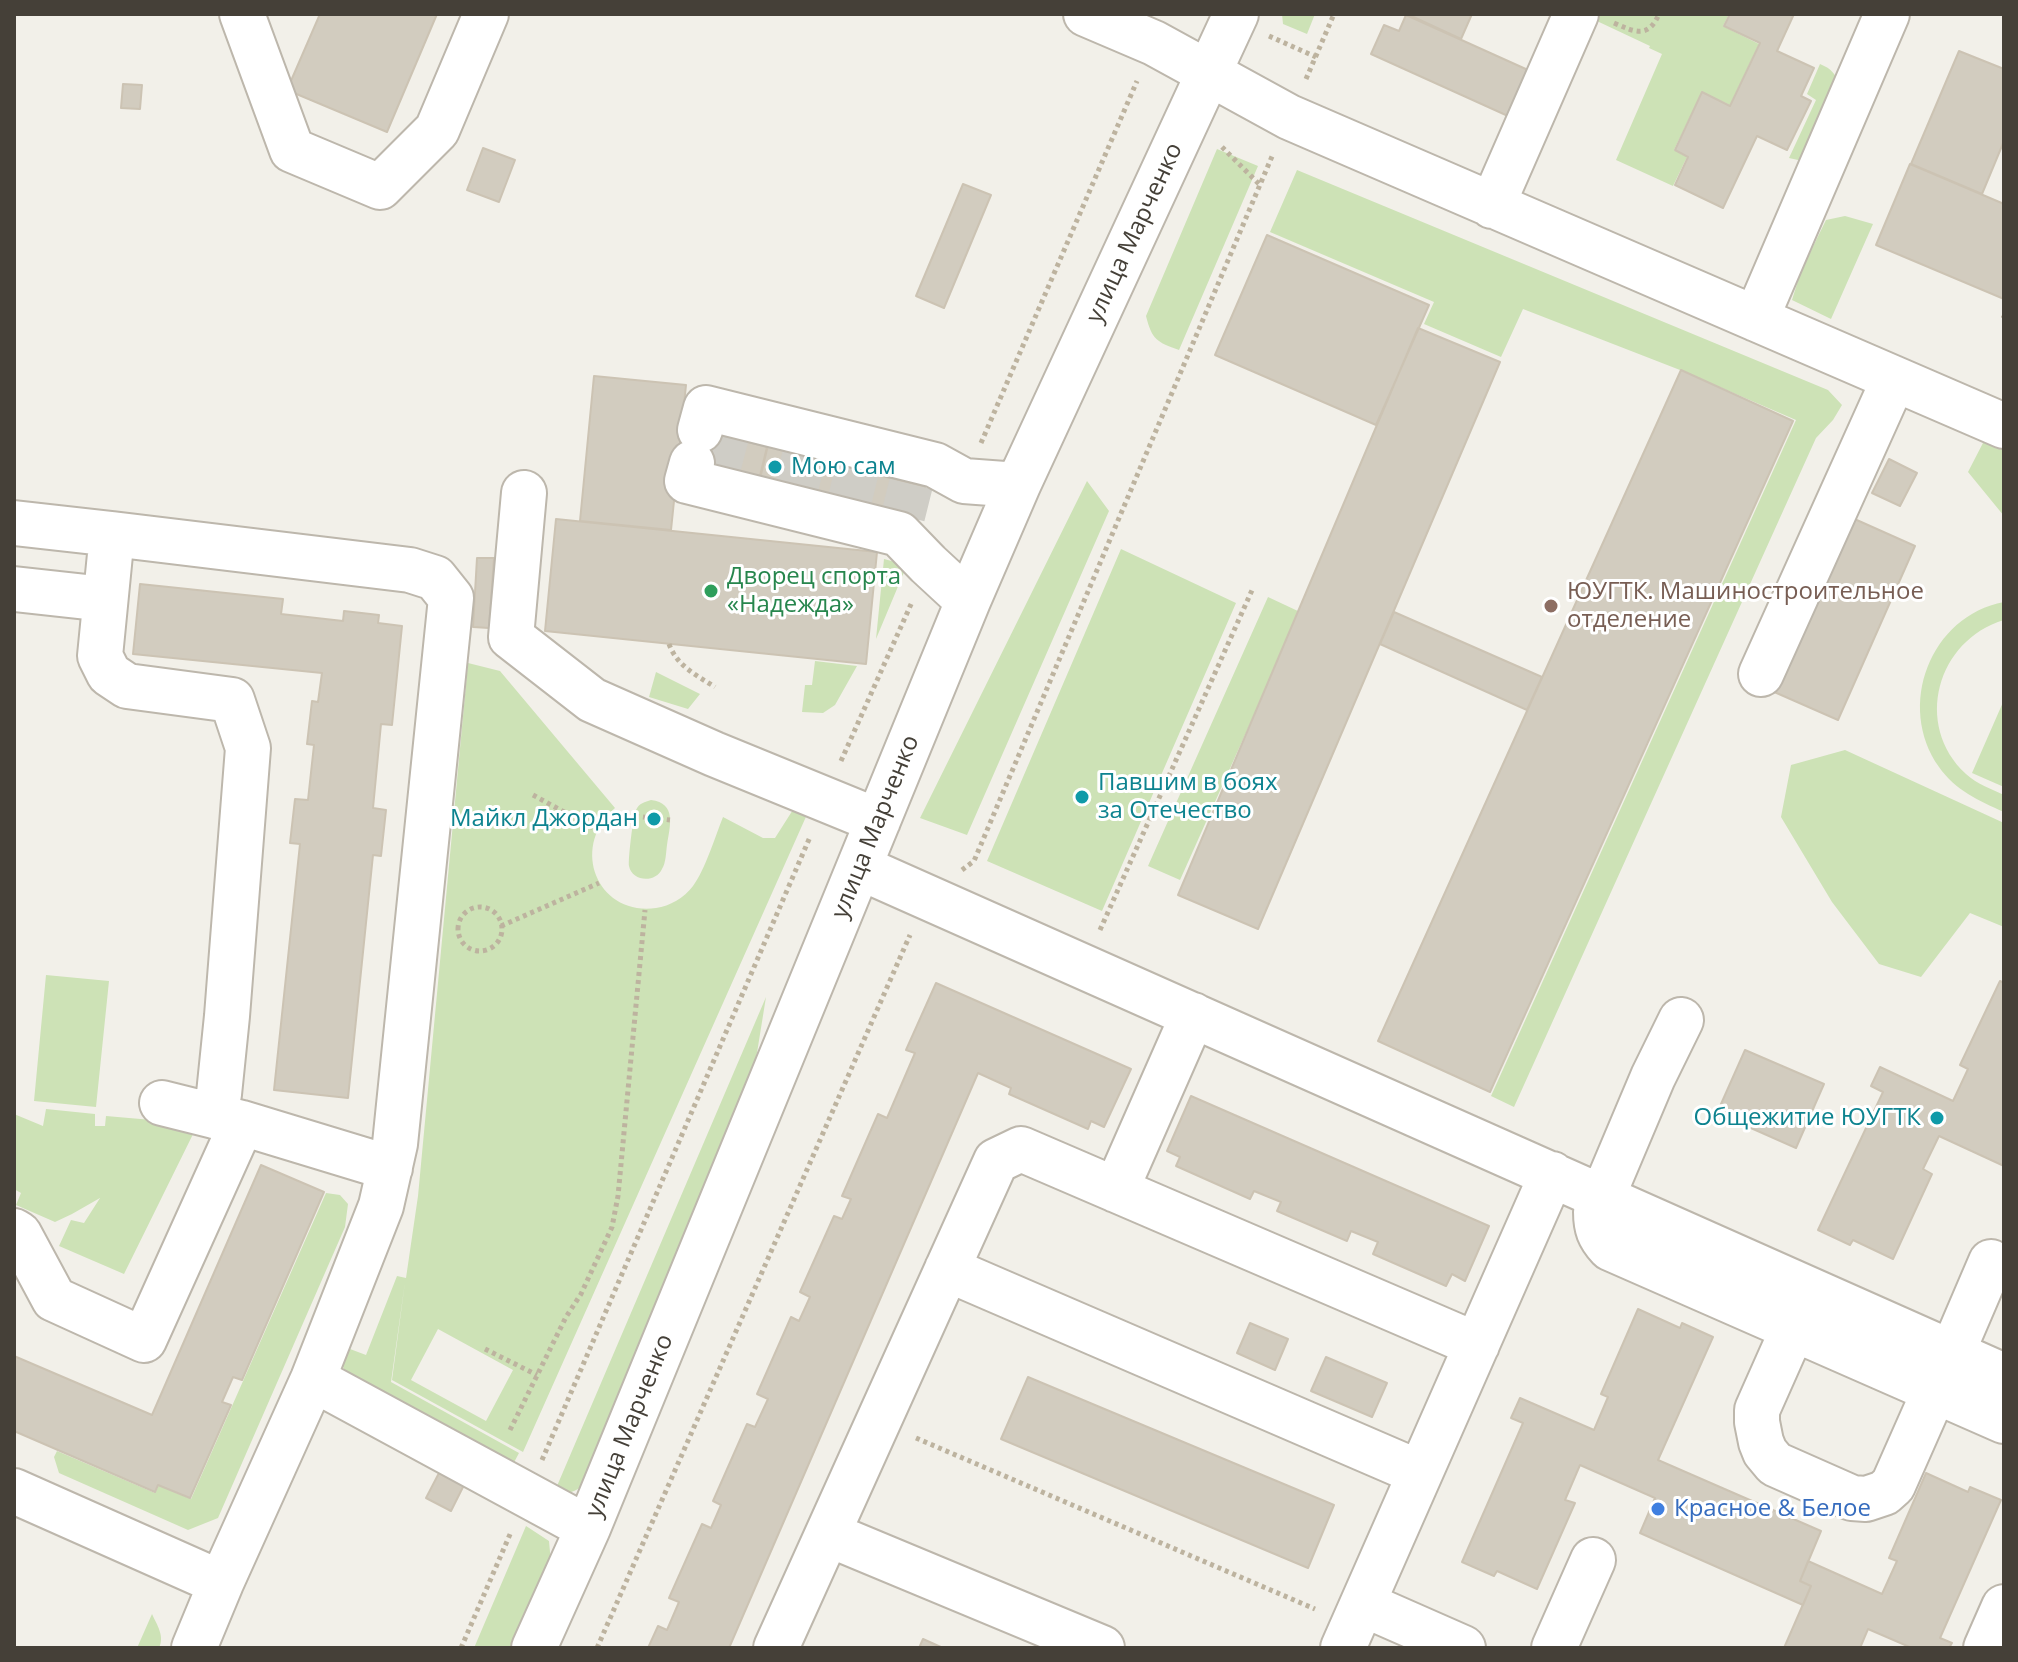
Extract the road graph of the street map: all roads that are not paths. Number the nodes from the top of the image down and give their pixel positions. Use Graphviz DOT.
graph roads {
  1 [pos="242,14"];
  2 [pos="486,14"];
  3 [pos="1086,14"];
  4 [pos="1887,14"];
  5 [pos="1592,17"];
  6 [pos="1248,23"];
  7 [pos="1208,72"];
  8 [pos="1492,206"];
  9 [pos="1756,319"];
  10 [pos="1894,379"];
  11 [pos="2004,426"];
  12 [pos="854,485"];
  13 [pos="1018,485"];
  14 [pos="524,493"];
  15 [pos="14,523"];
  16 [pos="112,534"];
  17 [pos="14,589"];
  18 [pos="105,599"];
  19 [pos="968,601"];
  20 [pos="1761,674"];
  21 [pos="878,821"];
  22 [pos="859,867"];
  23 [pos="1193,1015"];
  24 [pos="1681,1020"];
  25 [pos="162,1103"];
  26 [pos="228,1119"];
  27 [pos="390,1168"];
  28 [pos="1552,1174"];
  29 [pos="1116,1190"];
  30 [pos="1603,1197"];
  31 [pos="14,1231"];
  32 [pos="1991,1262"];
  33 [pos="947,1269"];
  34 [pos="1793,1329"];
  35 [pos="1477,1345"];
  36 [pos="1944,1372"];
  37 [pos="2004,1376"];
  38 [pos="313,1379"];
  39 [pos="2004,1421"];
  40 [pos="1420,1473"];
  41 [pos="14,1491"];
  42 [pos="588,1528"];
  43 [pos="828,1534"];
  44 [pos="1593,1560"];
  45 [pos="221,1583"];
  46 [pos="2004,1607"];
  47 [pos="1353,1626"];
  48 [pos="194,1648"];
  49 [pos="534,1648"];
  50 [pos="776,1648"];
  51 [pos="1102,1648"];
  52 [pos="1463,1648"];
  53 [pos="1554,1648"];
  54 [pos="1986,1648"];
  1 -- 2 [label="street"];
  3 -- 7 [label="street"];
  4 -- 9 [label="street"];
  5 -- 8 [label="street"];
  6 -- 7 [label="street, улица Марченко"];
  7 -- 8 [label="street"];
  7 -- 13 [label="street, улица Марченко"];
  8 -- 9 [label="street"];
  9 -- 10 [label="street"];
  10 -- 11 [label="street"];
  10 -- 20 [label="street"];
  12 -- 12 [label="street"];
  12 -- 13 [label="street"];
  12 -- 19 [label="street"];
  13 -- 19 [label="street, улица Марченко"];
  14 -- 21 [label="street"];
  15 -- 16 [label="street"];
  16 -- 18 [label="street"];
  16 -- 27 [label="street"];
  17 -- 18 [label="street"];
  18 -- 26 [label="street"];
  19 -- 21 [label="street, улица Марченко"];
  21 -- 22 [label="street, улица Марченко"];
  22 -- 23 [label="street"];
  22 -- 42 [label="street, улица Марченко"];
  23 -- 28 [label="street"];
  23 -- 29 [label="street"];
  24 -- 30 [label="street"];
  25 -- 26 [label="street"];
  26 -- 27 [label="street"];
  26 -- 31 [label="street"];
  27 -- 38 [label="street"];
  28 -- 30 [label="street"];
  28 -- 35 [label="street"];
  29 -- 33 [label="street"];
  29 -- 35 [label="street"];
  30 -- 34 [label="street"];
  30 -- 36 [label="street"];
  32 -- 36 [label="street"];
  33 -- 40 [label="street"];
  33 -- 43 [label="street"];
  34 -- 36 [label="street"];
  34 -- 36 [label="street"];
  35 -- 40 [label="street"];
  36 -- 37 [label="street"];
  36 -- 39 [label="street"];
  38 -- 42 [label="street"];
  38 -- 45 [label="street"];
  40 -- 47 [label="street"];
  41 -- 45 [label="street"];
  42 -- 49 [label="street, улица Марченко"];
  43 -- 50 [label="street"];
  43 -- 51 [label="street"];
  44 -- 53 [label="street"];
  45 -- 48 [label="street"];
  46 -- 54 [label="street"];
  47 -- 52 [label="street"];
}
